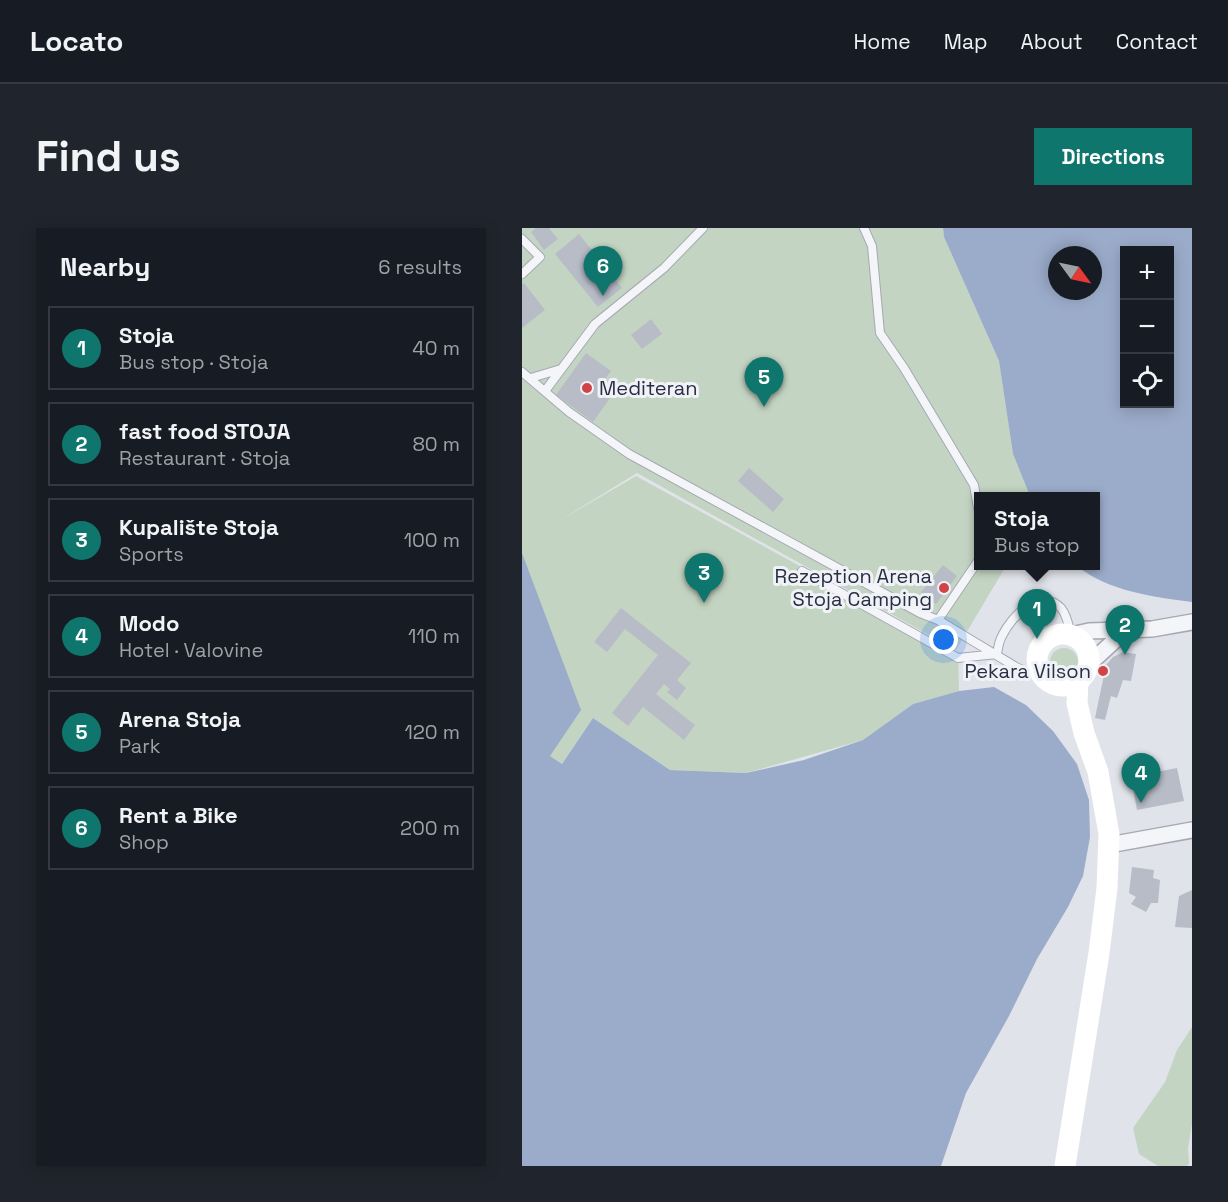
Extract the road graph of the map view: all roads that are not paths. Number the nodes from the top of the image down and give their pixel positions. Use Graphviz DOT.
graph roads {
  1 [pos="703,228"];
  2 [pos="864,228"];
  3 [pos="522,239"];
  4 [pos="522,274"];
  5 [pos="561,369"];
  6 [pos="522,372"];
  7 [pos="531,378"];
  8 [pos="545,391"];
  9 [pos="975,492"];
  10 [pos="974,567"];
  11 [pos="802,571"];
  12 [pos="938,620"];
  13 [pos="1192,622"];
  14 [pos="1125,631"];
  15 [pos="1071,635"];
  16 [pos="997,654"];
  17 [pos="1083,673"];
  18 [pos="1045,677"];
  19 [pos="1084,732"];
  20 [pos="1192,831"];
  21 [pos="1109,845"];
  22 [pos="1065,1166"];
  1 -- 5 [label="lane"];
  2 -- 9 [label="lane"];
  3 -- 4 [label="lane"];
  5 -- 7 [label="lane"];
  5 -- 8 [label="lane"];
  6 -- 7 [label="lane"];
  7 -- 8 [label="lane"];
  8 -- 12 [label="lane"];
  10 -- 12 [label="lane"];
  11 -- 16 [label="lane"];
  12 -- 16 [label="lane"];
  13 -- 14 [label="street"];
  14 -- 15 [label="street"];
  14 -- 17 [label="street"];
  15 -- 16 [label="lane"];
  15 -- 17 [label="main road"];
  15 -- 18 [label="main road"];
  16 -- 18 [label="lane"];
  17 -- 18 [label="main road"];
  17 -- 19 [label="main road"];
  18 -- 19 [label="main road"];
  19 -- 21 [label="main road"];
  20 -- 21 [label="street"];
  21 -- 22 [label="main road"];
}
